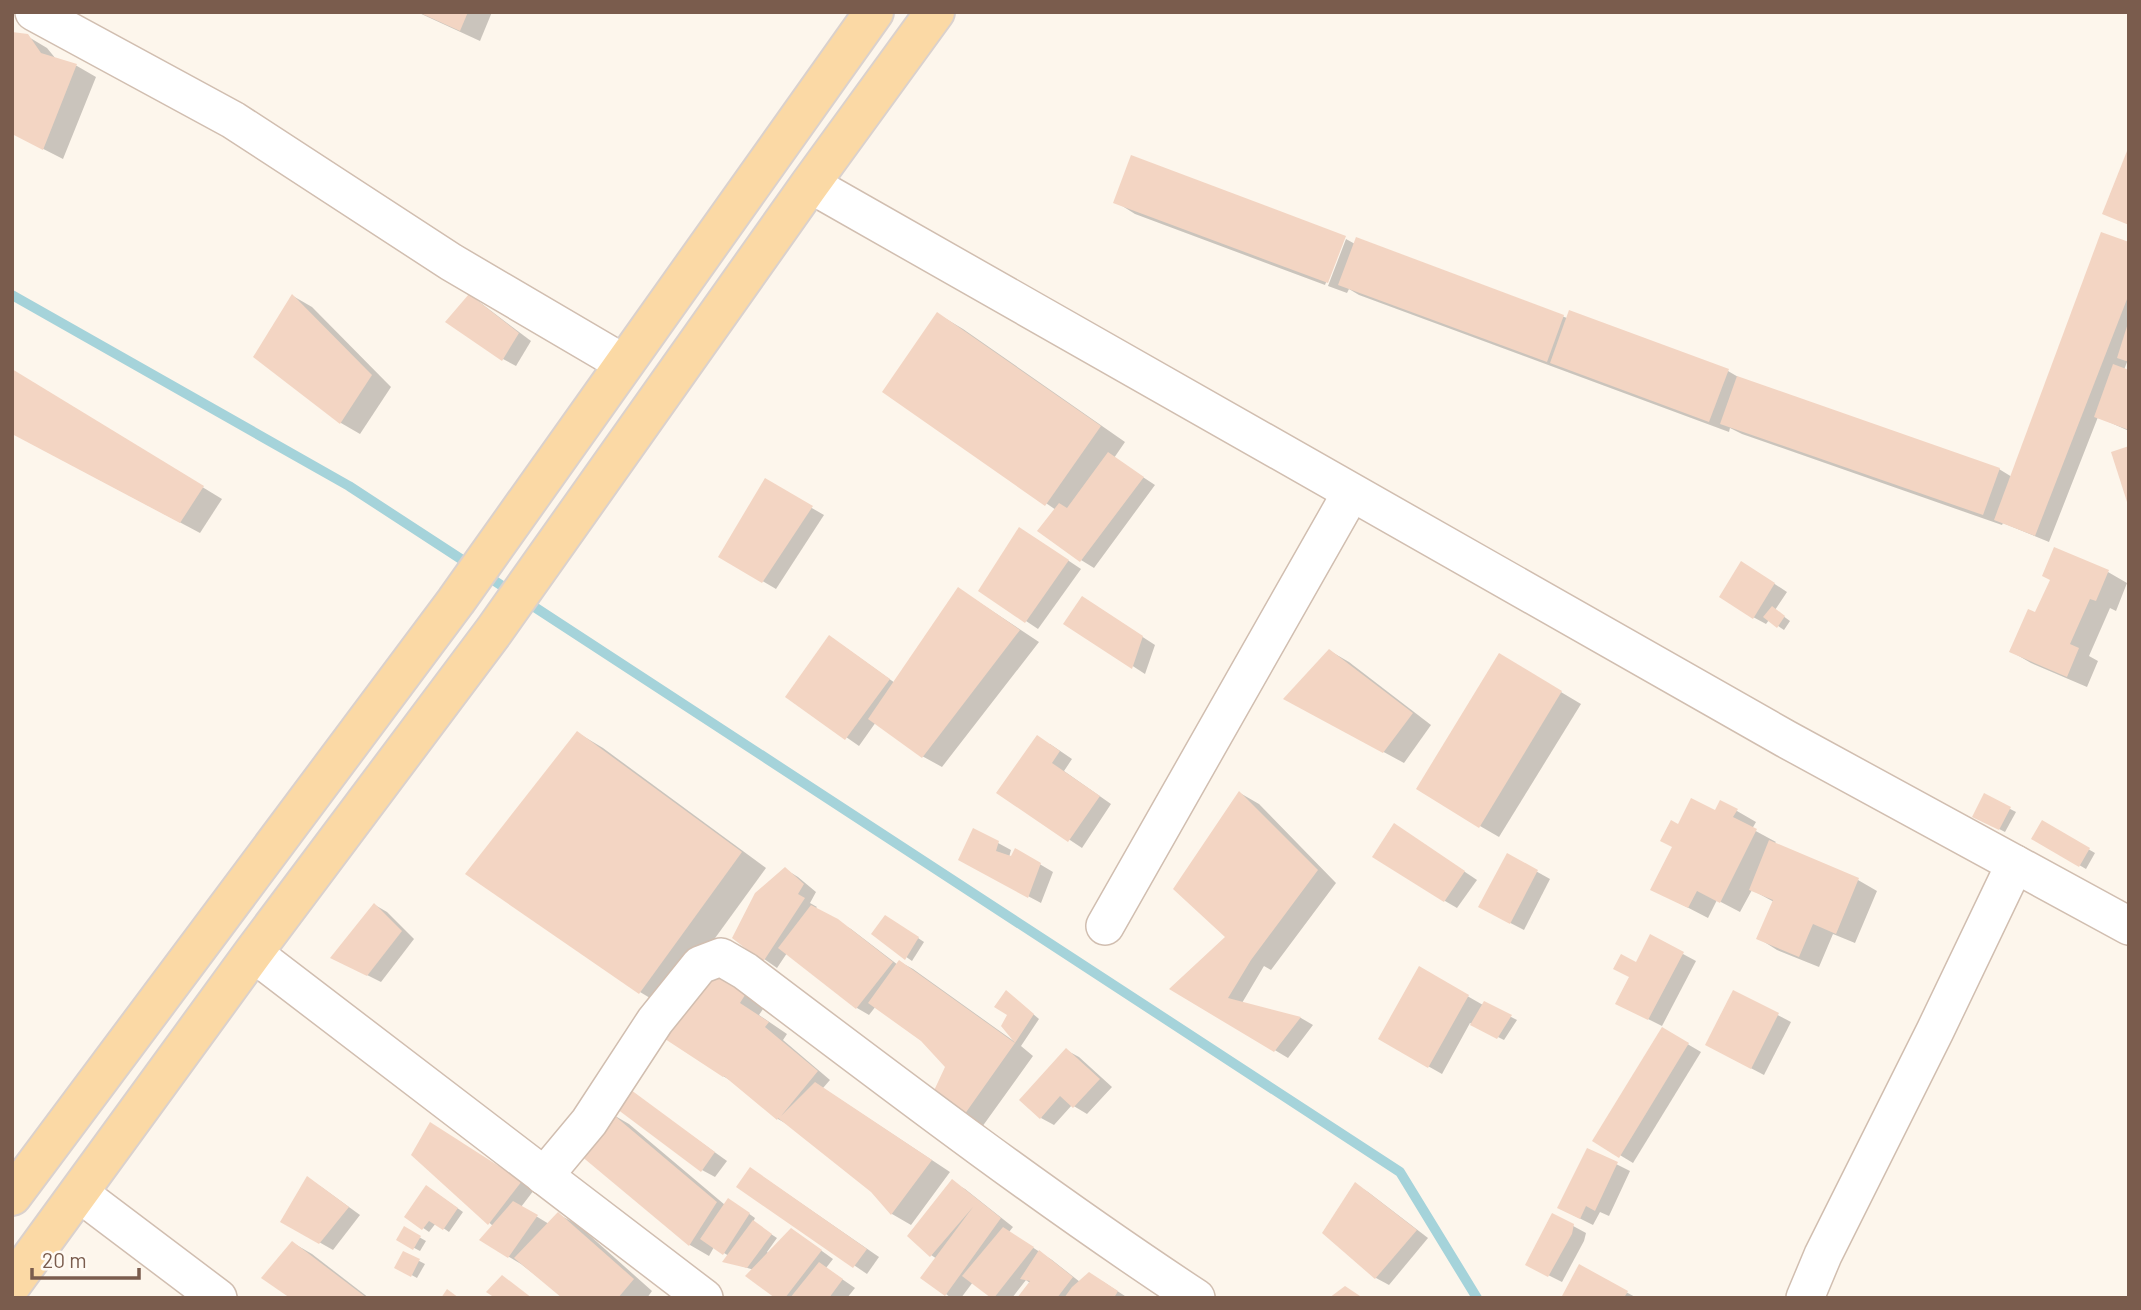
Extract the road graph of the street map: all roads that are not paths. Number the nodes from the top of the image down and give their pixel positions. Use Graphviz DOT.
graph roads {
  1 [pos="34,12"];
  2 [pos="874,12"];
  3 [pos="936,12"];
  4 [pos="810,184"];
  5 [pos="623,363"];
  6 [pos="1351,493"];
  7 [pos="2015,864"];
  8 [pos="1105,926"];
  9 [pos="2129,926"];
  10 [pos="253,953"];
  11 [pos="544,1176"];
  12 [pos="79,1193"];
  13 [pos="12,1196"];
  14 [pos="12,1284"];
  15 [pos="218,1298"];
  16 [pos="704,1298"];
  17 [pos="1196,1298"];
  18 [pos="1805,1298"];
  1 -- 5 [label="street"];
  2 -- 5 [label="main road"];
  3 -- 4 [label="main road"];
  4 -- 6 [label="street"];
  4 -- 10 [label="main road"];
  5 -- 13 [label="main road"];
  6 -- 7 [label="street"];
  6 -- 8 [label="street"];
  7 -- 9 [label="street"];
  7 -- 18 [label="street"];
  10 -- 11 [label="street"];
  10 -- 12 [label="main road"];
  11 -- 16 [label="street"];
  11 -- 17 [label="street"];
  12 -- 14 [label="main road"];
  12 -- 15 [label="street"];
}
